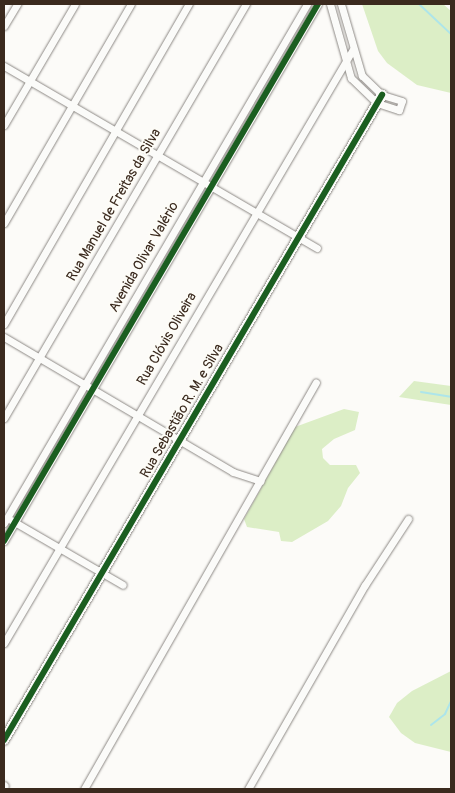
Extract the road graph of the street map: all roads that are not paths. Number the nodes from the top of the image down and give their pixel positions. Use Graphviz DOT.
graph roads {
  1 [pos="17,4"];
  2 [pos="75,4"];
  3 [pos="131,4"];
  4 [pos="189,4"];
  5 [pos="246,4"];
  6 [pos="307,4"];
  7 [pos="318,4"];
  8 [pos="330,4"];
  9 [pos="341,4"];
  10 [pos="4,26"];
  11 [pos="353,48"];
  12 [pos="345,63"];
  13 [pos="4,66"];
  14 [pos="29,81"];
  15 [pos="380,99"];
  16 [pos="402,101"];
  17 [pos="72,106"];
  18 [pos="4,125"];
  19 [pos="115,131"];
  20 [pos="158,156"];
  21 [pos="202,182"];
  22 [pos="210,187"];
  23 [pos="256,212"];
  24 [pos="4,223"];
  25 [pos="298,237"];
  26 [pos="317,248"];
  27 [pos="4,324"];
  28 [pos="4,337"];
  29 [pos="39,357"];
  30 [pos="85,383"];
  31 [pos="316,383"];
  32 [pos="94,389"];
  33 [pos="138,414"];
  34 [pos="4,418"];
  35 [pos="180,438"];
  36 [pos="261,482"];
  37 [pos="5,519"];
  38 [pos="408,519"];
  39 [pos="15,522"];
  40 [pos="4,541"];
  41 [pos="59,548"];
  42 [pos="102,573"];
  43 [pos="123,585"];
  44 [pos="4,643"];
  45 [pos="4,740"];
  46 [pos="84,789"];
  47 [pos="248,789"];
  1 -- 10 [label="street"];
  2 -- 14 [label="street"];
  3 -- 17 [label="street"];
  4 -- 19 [label="street"];
  5 -- 20 [label="street, Rua Manuel de Freitas da Silva"];
  6 -- 21 [label="street, Avenida Olivar Valério"];
  7 -- 22 [label="street"];
  8 -- 12 [label="street"];
  9 -- 11 [label="street"];
  11 -- 12 [label="street, Rua Clóvis Oliveira"];
  11 -- 15 [label="street"];
  12 -- 15 [label="street"];
  12 -- 23 [label="street, Rua Clóvis Oliveira"];
  13 -- 14 [label="street"];
  14 -- 17 [label="street"];
  14 -- 18 [label="street"];
  15 -- 16 [label="street"];
  15 -- 25 [label="street, Rua Sebastião R. M. e Silva"];
  17 -- 19 [label="street"];
  17 -- 24 [label="street"];
  19 -- 20 [label="street"];
  19 -- 27 [label="street"];
  20 -- 21 [label="street"];
  20 -- 29 [label="street, Rua Manuel de Freitas da Silva"];
  21 -- 22 [label="street"];
  21 -- 30 [label="street, Avenida Olivar Valério"];
  22 -- 23 [label="street"];
  22 -- 32 [label="street"];
  23 -- 25 [label="street"];
  23 -- 33 [label="street, Rua Clóvis Oliveira"];
  25 -- 26 [label="street"];
  25 -- 35 [label="street, Rua Sebastião R. M. e Silva"];
  28 -- 29 [label="street"];
  29 -- 30 [label="street"];
  29 -- 34 [label="street, Rua Manuel de Freitas da Silva"];
  30 -- 32 [label="street"];
  30 -- 37 [label="street, Avenida Olivar Valério"];
  31 -- 36 [label="street"];
  32 -- 33 [label="street"];
  32 -- 39 [label="street"];
  33 -- 35 [label="street"];
  33 -- 41 [label="street, Rua Clóvis Oliveira"];
  35 -- 36 [label="street"];
  35 -- 42 [label="street, Rua Sebastião R. M. e Silva"];
  36 -- 46 [label="street"];
  37 -- 39 [label="street"];
  38 -- 47 [label="street"];
  39 -- 40 [label="street"];
  39 -- 41 [label="street"];
  41 -- 42 [label="street"];
  41 -- 44 [label="street, Rua Clóvis Oliveira"];
  42 -- 43 [label="street"];
  42 -- 45 [label="street, Rua Sebastião R. M. e Silva"];
}
